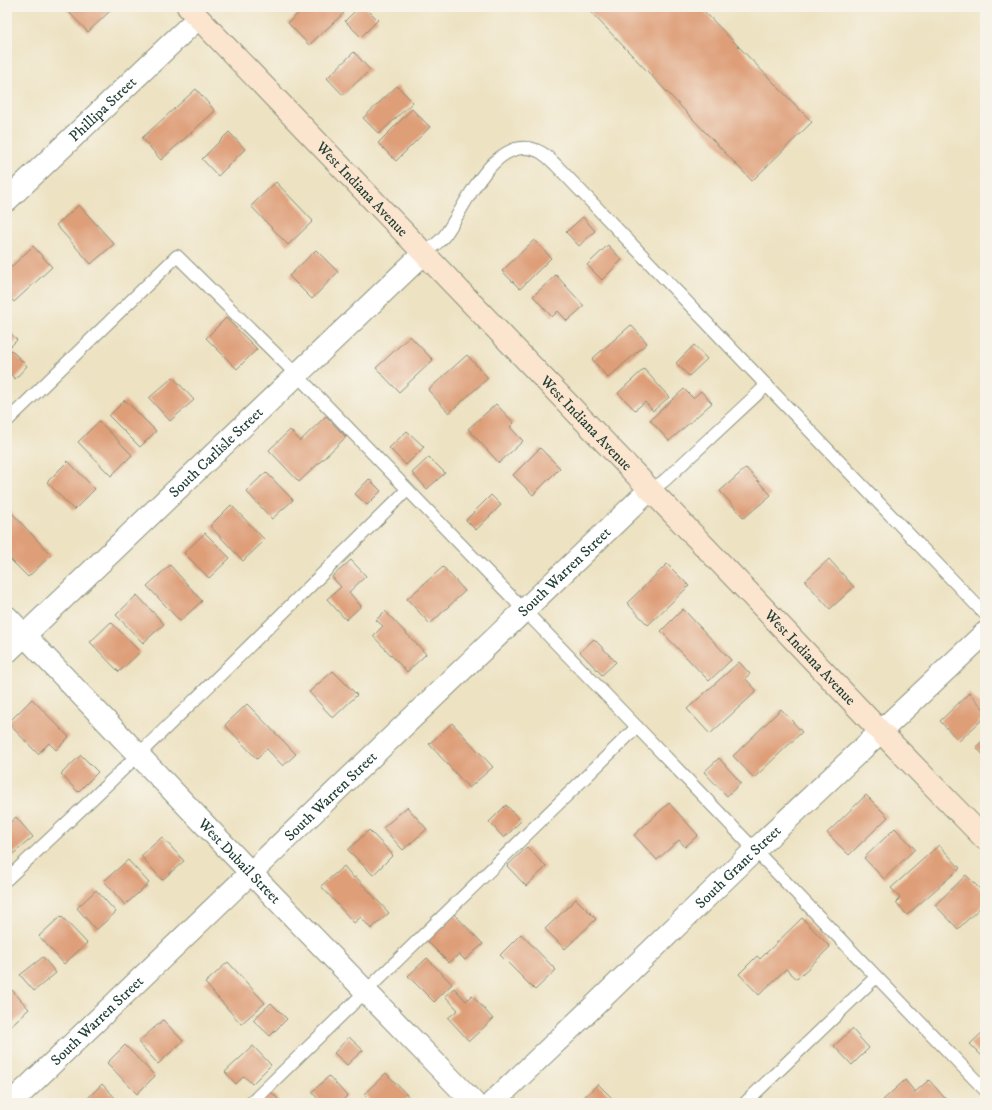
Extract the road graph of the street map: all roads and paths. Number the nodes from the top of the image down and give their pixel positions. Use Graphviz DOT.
graph roads {
  1 [pos="193,12"];
  2 [pos="7,200"];
  3 [pos="424,253"];
  4 [pos="297,375"];
  5 [pos="767,385"];
  6 [pos="7,421"];
  7 [pos="407,490"];
  8 [pos="651,490"];
  9 [pos="523,610"];
  10 [pos="985,614"];
  11 [pos="7,617"];
  12 [pos="985,633"];
  13 [pos="24,635"];
  14 [pos="7,652"];
  15 [pos="638,727"];
  16 [pos="880,731"];
  17 [pos="138,753"];
  18 [pos="985,838"];
  19 [pos="755,850"];
  20 [pos="250,872"];
  21 [pos="7,879"];
  22 [pos="876,977"];
  23 [pos="366,992"];
  24 [pos="985,1090"];
  25 [pos="11,1103"];
  26 [pos="251,1103"];
  27 [pos="474,1103"];
  28 [pos="492,1103"];
  29 [pos="745,1103"];
  1 -- 2 [label="street, Phillipa Street"];
  1 -- 3 [label="street, West Indiana Avenue"];
  3 -- 4 [label="street, South Carlisle Street"];
  3 -- 5 [label="lane"];
  3 -- 8 [label="street, West Indiana Avenue"];
  4 -- 6 [label="lane"];
  4 -- 7 [label="lane"];
  4 -- 13 [label="street, South Carlisle Street"];
  5 -- 8 [label="lane"];
  5 -- 10 [label="lane"];
  7 -- 9 [label="lane"];
  7 -- 17 [label="lane"];
  8 -- 9 [label="street, South Warren Street"];
  8 -- 16 [label="street, West Indiana Avenue"];
  9 -- 15 [label="lane"];
  9 -- 20 [label="street, South Warren Street"];
  11 -- 13 [label="street, West Dubail Street"];
  12 -- 16 [label="street, South Grant Street"];
  13 -- 14 [label="street, South Carlisle Street"];
  13 -- 17 [label="street, West Dubail Street"];
  15 -- 19 [label="lane"];
  15 -- 23 [label="lane"];
  16 -- 18 [label="street, West Indiana Avenue"];
  16 -- 19 [label="street, South Grant Street"];
  17 -- 20 [label="street, West Dubail Street"];
  17 -- 21 [label="lane"];
  19 -- 22 [label="lane"];
  19 -- 28 [label="street, South Grant Street"];
  20 -- 23 [label="street, West Dubail Street"];
  20 -- 25 [label="street, South Warren Street"];
  22 -- 24 [label="lane"];
  22 -- 29 [label="lane"];
  23 -- 26 [label="lane"];
  23 -- 27 [label="street, West Dubail Street"];
}
